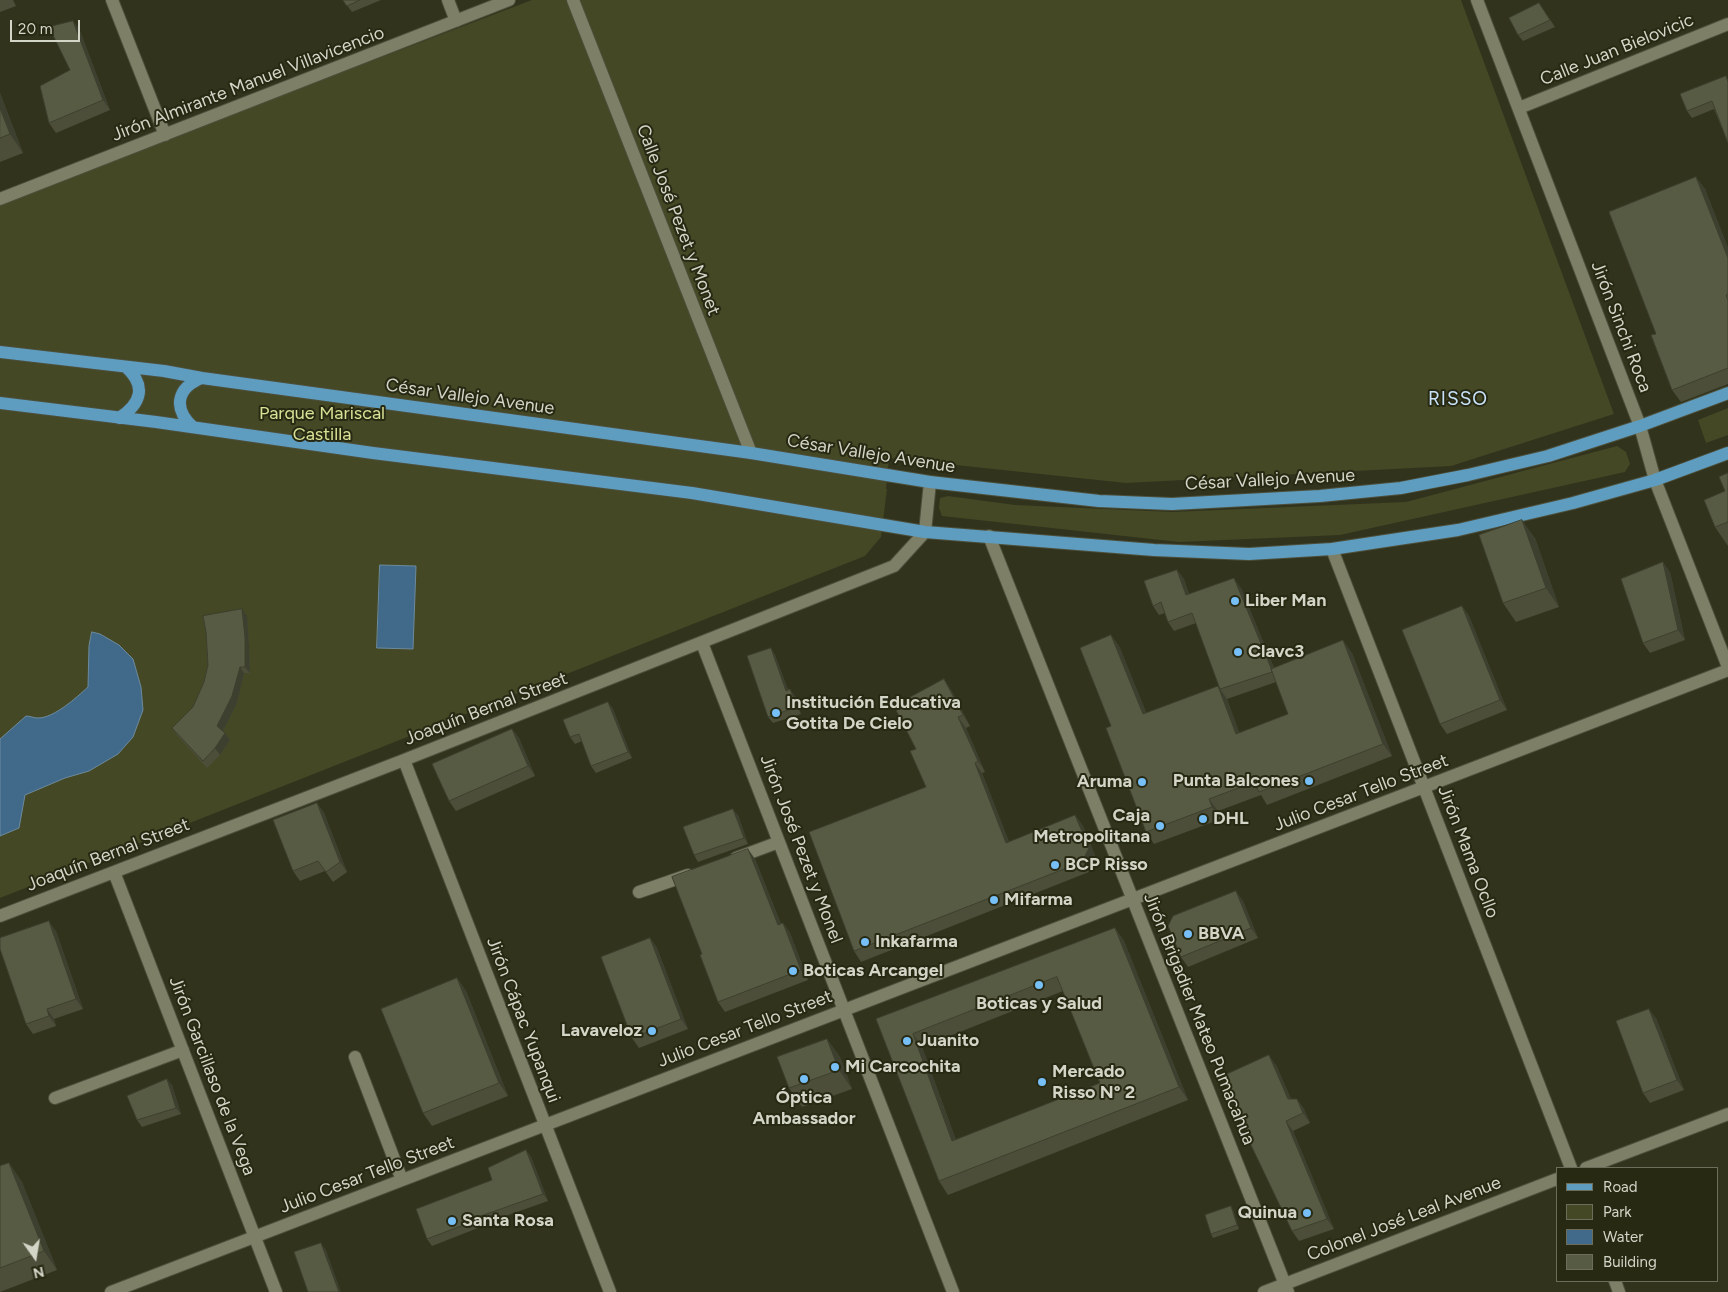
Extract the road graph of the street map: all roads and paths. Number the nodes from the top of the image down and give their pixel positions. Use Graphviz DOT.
graph roads {
  1 [pos="112,0"];
  2 [pos="448,0"];
  3 [pos="509,0"];
  4 [pos="573,0"];
  5 [pos="1477,0"];
  6 [pos="456,21"];
  7 [pos="1728,24"];
  8 [pos="1519,108"];
  9 [pos="165,135"];
  10 [pos="0,199"];
  11 [pos="0,352"];
  12 [pos="126,367"];
  13 [pos="202,378"];
  14 [pos="1728,392"];
  15 [pos="0,403"];
  16 [pos="119,418"];
  17 [pos="1640,426"];
  18 [pos="193,427"];
  19 [pos="751,453"];
  20 [pos="1728,453"];
  21 [pos="1655,480"];
  22 [pos="930,482"];
  23 [pos="925,532"];
  24 [pos="989,536"];
  25 [pos="1332,549"];
  26 [pos="702,643"];
  27 [pos="1728,669"];
  28 [pos="404,760"];
  29 [pos="1424,787"];
  30 [pos="779,842"];
  31 [pos="721,863"];
  32 [pos="703,870"];
  33 [pos="114,872"];
  34 [pos="639,892"];
  35 [pos="1133,899"];
  36 [pos="0,916"];
  37 [pos="844,1010"];
  38 [pos="183,1050"];
  39 [pos="355,1057"];
  40 [pos="55,1098"];
  41 [pos="1728,1114"];
  42 [pos="545,1125"];
  43 [pos="1571,1167"];
  44 [pos="1589,1167"];
  45 [pos="1556,1179"];
  46 [pos="402,1180"];
  47 [pos="255,1237"];
  48 [pos="1286,1288"];
  49 [pos="111,1292"];
  50 [pos="276,1292"];
  51 [pos="610,1292"];
  52 [pos="953,1292"];
  53 [pos="1264,1292"];
  1 -- 9 [label="street"];
  2 -- 6 [label="street"];
  3 -- 6 [label="street, Jirón Almirante Manuel Villavicencio"];
  4 -- 19 [label="street, Calle José Pezet y Monet"];
  5 -- 8 [label="street, Jirón Sinchi Roca"];
  6 -- 9 [label="street, Jirón Almirante Manuel Villavicencio"];
  7 -- 8 [label="street, Calle Juan Bielovicic"];
  8 -- 17 [label="street, Jirón Sinchi Roca"];
  9 -- 10 [label="street, Jirón Almirante Manuel Villavicencio"];
  11 -- 12 [label="main road, César Vallejo Avenue"];
  12 -- 13 [label="main road, César Vallejo Avenue"];
  12 -- 16 [label="main road"];
  13 -- 18 [label="main road"];
  13 -- 19 [label="main road, César Vallejo Avenue"];
  14 -- 17 [label="main road, César Vallejo Avenue"];
  15 -- 16 [label="main road"];
  16 -- 18 [label="main road"];
  17 -- 21 [label="street, Jirón Sinchi Roca"];
  17 -- 22 [label="main road, César Vallejo Avenue"];
  18 -- 23 [label="main road"];
  19 -- 22 [label="main road, César Vallejo Avenue"];
  20 -- 21 [label="main road"];
  21 -- 25 [label="main road"];
  21 -- 27 [label="street, Jirón Sinchi Roca"];
  22 -- 23 [label="street"];
  23 -- 24 [label="main road"];
  23 -- 26 [label="street, Joaquín Bernal Street"];
  24 -- 25 [label="main road"];
  24 -- 35 [label="street, Jirón Brigadier Mateo Pumacahua"];
  25 -- 29 [label="street, Jirón Mama Ocllo"];
  26 -- 28 [label="street, Joaquín Bernal Street"];
  26 -- 30 [label="street, Jirón José Pezet y Monel"];
  27 -- 29 [label="street, Julio Cesar Tello Street"];
  28 -- 33 [label="street, Joaquín Bernal Street"];
  28 -- 42 [label="street, Jirón Cápac Yupanqui"];
  29 -- 35 [label="street, Julio Cesar Tello Street"];
  29 -- 43 [label="street, Jirón Mama Ocllo"];
  30 -- 31 [label="street"];
  30 -- 37 [label="street, Jirón José Pezet y Monel"];
  32 -- 34 [label="street"];
  33 -- 36 [label="street, Joaquín Bernal Street"];
  33 -- 38 [label="street, Jirón Garcillaso de la Vega"];
  35 -- 37 [label="street, Julio Cesar Tello Street"];
  35 -- 48 [label="street, Jirón Brigadier Mateo Pumacahua"];
  37 -- 42 [label="street, Julio Cesar Tello Street"];
  37 -- 52 [label="street, Jirón José Pezet y Monel"];
  38 -- 40 [label="street"];
  38 -- 47 [label="street, Jirón Garcillaso de la Vega"];
  39 -- 46 [label="street"];
  41 -- 44 [label="street"];
  42 -- 46 [label="street, Julio Cesar Tello Street"];
  42 -- 51 [label="street, Jirón Cápac Yupanqui"];
  45 -- 48 [label="street, Colonel José Leal Avenue"];
  46 -- 47 [label="street, Julio Cesar Tello Street"];
  47 -- 49 [label="street, Julio Cesar Tello Street"];
  47 -- 50 [label="street, Jirón Garcillaso de la Vega"];
  48 -- 53 [label="street, Colonel José Leal Avenue"];
}
